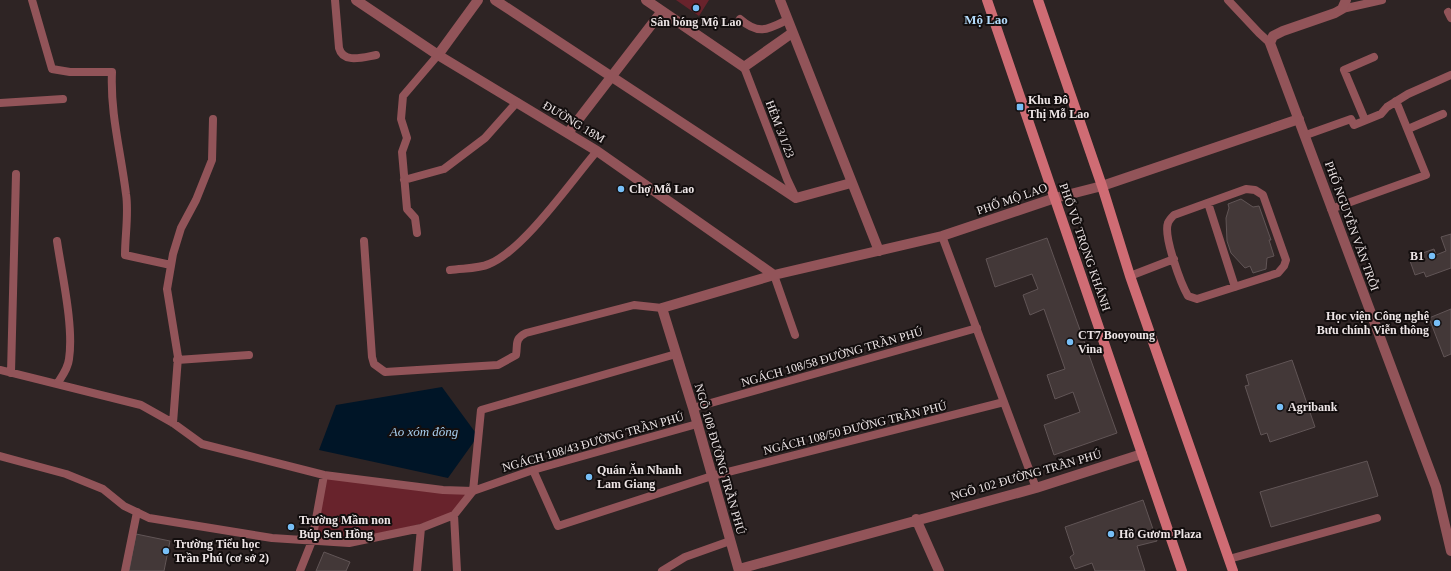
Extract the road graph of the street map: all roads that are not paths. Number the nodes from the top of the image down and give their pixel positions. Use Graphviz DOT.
graph roads {
  1 [pos="32,0"];
  2 [pos="334,0"];
  3 [pos="356,0"];
  4 [pos="478,0"];
  5 [pos="495,0"];
  6 [pos="646,0"];
  7 [pos="780,0"];
  8 [pos="987,0"];
  9 [pos="1038,0"];
  10 [pos="1228,0"];
  11 [pos="1382,0"];
  12 [pos="368,3"];
  13 [pos="1344,4"];
  14 [pos="662,12"];
  15 [pos="740,19"];
  16 [pos="787,20"];
  17 [pos="792,33"];
  18 [pos="1270,43"];
  19 [pos="376,55"];
  20 [pos="438,55"];
  21 [pos="1374,57"];
  22 [pos="744,67"];
  23 [pos="1451,75"];
  24 [pos="611,78"];
  25 [pos="63,99"];
  26 [pos="1396,101"];
  27 [pos="517,102"];
  28 [pos="0,103"];
  29 [pos="1443,114"];
  30 [pos="213,119"];
  31 [pos="1299,119"];
  32 [pos="1365,120"];
  33 [pos="1408,129"];
  34 [pos="568,133"];
  35 [pos="1306,135"];
  36 [pos="597,151"];
  37 [pos="16,174"];
  38 [pos="404,180"];
  39 [pos="851,183"];
  40 [pos="1102,186"];
  41 [pos="796,198"];
  42 [pos="1055,198"];
  43 [pos="1208,203"];
  44 [pos="1331,209"];
  45 [pos="417,233"];
  46 [pos="942,236"];
  47 [pos="364,241"];
  48 [pos="57,242"];
  49 [pos="880,251"];
  50 [pos="1174,259"];
  51 [pos="171,265"];
  52 [pos="450,270"];
  53 [pos="774,275"];
  54 [pos="1130,276"];
  55 [pos="1234,287"];
  56 [pos="662,308"];
  57 [pos="977,328"];
  58 [pos="795,336"];
  59 [pos="676,354"];
  60 [pos="249,355"];
  61 [pos="178,360"];
  62 [pos="0,370"];
  63 [pos="11,373"];
  64 [pos="57,384"];
  65 [pos="1004,402"];
  66 [pos="694,408"];
  67 [pos="173,423"];
  68 [pos="697,424"];
  69 [pos="1142,454"];
  70 [pos="0,456"];
  71 [pos="533,470"];
  72 [pos="324,475"];
  73 [pos="712,476"];
  74 [pos="1036,488"];
  75 [pos="473,491"];
  76 [pos="137,512"];
  77 [pos="454,515"];
  78 [pos="1377,518"];
  79 [pos="916,520"];
  80 [pos="421,528"];
  81 [pos="312,541"];
  82 [pos="730,541"];
  83 [pos="1451,551"];
  84 [pos="1229,559"];
  85 [pos="739,570"];
  86 [pos="125,571"];
  87 [pos="300,571"];
  88 [pos="417,571"];
  89 [pos="457,571"];
  90 [pos="662,571"];
  91 [pos="939,571"];
  92 [pos="1182,571"];
  93 [pos="1233,571"];
  1 -- 51 [label="lane"];
  2 -- 19 [label="lane"];
  3 -- 12 [label="street, ĐƯỜNG 18M"];
  4 -- 20 [label="street"];
  5 -- 24 [label="street"];
  6 -- 14 [label="street"];
  7 -- 16 [label="street"];
  8 -- 42 [label="main road, PHỐ VŨ TRỌNG KHÁNH"];
  9 -- 40 [label="main road"];
  10 -- 18 [label="lane"];
  11 -- 13 [label="lane"];
  12 -- 20 [label="street, ĐƯỜNG 18M"];
  13 -- 18 [label="street"];
  14 -- 22 [label="street"];
  14 -- 24 [label="street"];
  15 -- 16 [label="lane"];
  16 -- 17 [label="street"];
  17 -- 22 [label="street"];
  17 -- 39 [label="street"];
  18 -- 31 [label="street, PHỐ NGUYỄN VĂN TRỖI"];
  20 -- 27 [label="street, ĐƯỜNG 18M"];
  20 -- 38 [label="lane"];
  21 -- 32 [label="lane"];
  22 -- 41 [label="lane, HẺM 3/1/23"];
  23 -- 26 [label="lane"];
  24 -- 34 [label="street"];
  24 -- 41 [label="street"];
  25 -- 28 [label="lane"];
  26 -- 32 [label="lane"];
  26 -- 33 [label="lane"];
  27 -- 34 [label="street, ĐƯỜNG 18M"];
  27 -- 38 [label="lane"];
  29 -- 33 [label="lane"];
  30 -- 51 [label="lane"];
  31 -- 35 [label="street, PHỐ NGUYỄN VĂN TRỖI"];
  31 -- 40 [label="street, PHỐ MỘ LAO"];
  32 -- 35 [label="lane"];
  33 -- 44 [label="lane"];
  34 -- 36 [label="street, ĐƯỜNG 18M"];
  35 -- 44 [label="street, PHỐ NGUYỄN VĂN TRỖI"];
  36 -- 52 [label="lane"];
  36 -- 53 [label="street, ĐƯỜNG 18M"];
  37 -- 63 [label="lane"];
  38 -- 45 [label="lane"];
  39 -- 41 [label="street"];
  39 -- 49 [label="street"];
  40 -- 42 [label="street, PHỐ MỘ LAO"];
  40 -- 54 [label="main road"];
  42 -- 46 [label="street, PHỐ MỘ LAO"];
  42 -- 69 [label="main road, PHỐ VŨ TRỌNG KHÁNH"];
  43 -- 50 [label="lane"];
  43 -- 55 [label="lane"];
  43 -- 55 [label="lane"];
  44 -- 83 [label="street, PHỐ NGUYỄN VĂN TRỖI"];
  46 -- 49 [label="street, PHỐ MỘ LAO"];
  46 -- 57 [label="lane"];
  47 -- 56 [label="lane"];
  48 -- 64 [label="lane"];
  49 -- 53 [label="street, PHỐ MỘ LAO"];
  50 -- 54 [label="lane"];
  50 -- 55 [label="lane"];
  51 -- 61 [label="lane"];
  53 -- 56 [label="street, PHỐ MỘ LAO"];
  53 -- 58 [label="lane"];
  54 -- 84 [label="main road"];
  56 -- 59 [label="street, NGÕ 108 ĐƯỜNG TRẦN PHÚ"];
  57 -- 65 [label="lane"];
  57 -- 66 [label="lane, NGÁCH 108/58 ĐƯỜNG TRẦN PHÚ"];
  59 -- 66 [label="street, NGÕ 108 ĐƯỜNG TRẦN PHÚ"];
  59 -- 75 [label="lane"];
  60 -- 61 [label="lane"];
  61 -- 67 [label="lane"];
  62 -- 63 [label="lane"];
  63 -- 64 [label="lane"];
  64 -- 67 [label="lane"];
  65 -- 73 [label="lane, NGÁCH 108/50 ĐƯỜNG TRẦN PHÚ"];
  65 -- 74 [label="lane"];
  66 -- 68 [label="street, NGÕ 108 ĐƯỜNG TRẦN PHÚ"];
  67 -- 72 [label="lane"];
  68 -- 71 [label="lane, NGÁCH 108/43 ĐƯỜNG TRẦN PHÚ"];
  68 -- 73 [label="street, NGÕ 108 ĐƯỜNG TRẦN PHÚ"];
  69 -- 74 [label="street, NGÕ 102 ĐƯỜNG TRẦN PHÚ"];
  69 -- 92 [label="main road, PHỐ VŨ TRỌNG KHÁNH"];
  70 -- 76 [label="lane"];
  71 -- 73 [label="lane, NGÁCH 108/50 ĐƯỜNG TRẦN PHÚ"];
  71 -- 75 [label="lane, NGÁCH 108/43 ĐƯỜNG TRẦN PHÚ"];
  72 -- 75 [label="lane"];
  72 -- 81 [label="lane"];
  73 -- 82 [label="street, NGÕ 108 ĐƯỜNG TRẦN PHÚ"];
  74 -- 79 [label="street, NGÕ 102 ĐƯỜNG TRẦN PHÚ"];
  75 -- 77 [label="lane"];
  76 -- 81 [label="lane"];
  76 -- 86 [label="lane"];
  77 -- 80 [label="lane"];
  77 -- 89 [label="lane"];
  78 -- 84 [label="lane"];
  79 -- 85 [label="street, NGÕ 102 ĐƯỜNG TRẦN PHÚ"];
  79 -- 91 [label="street"];
  80 -- 81 [label="lane"];
  80 -- 88 [label="lane"];
  81 -- 87 [label="lane"];
  82 -- 85 [label="street, NGÕ 108 ĐƯỜNG TRẦN PHÚ"];
  82 -- 90 [label="lane"];
  84 -- 93 [label="main road"];
}
